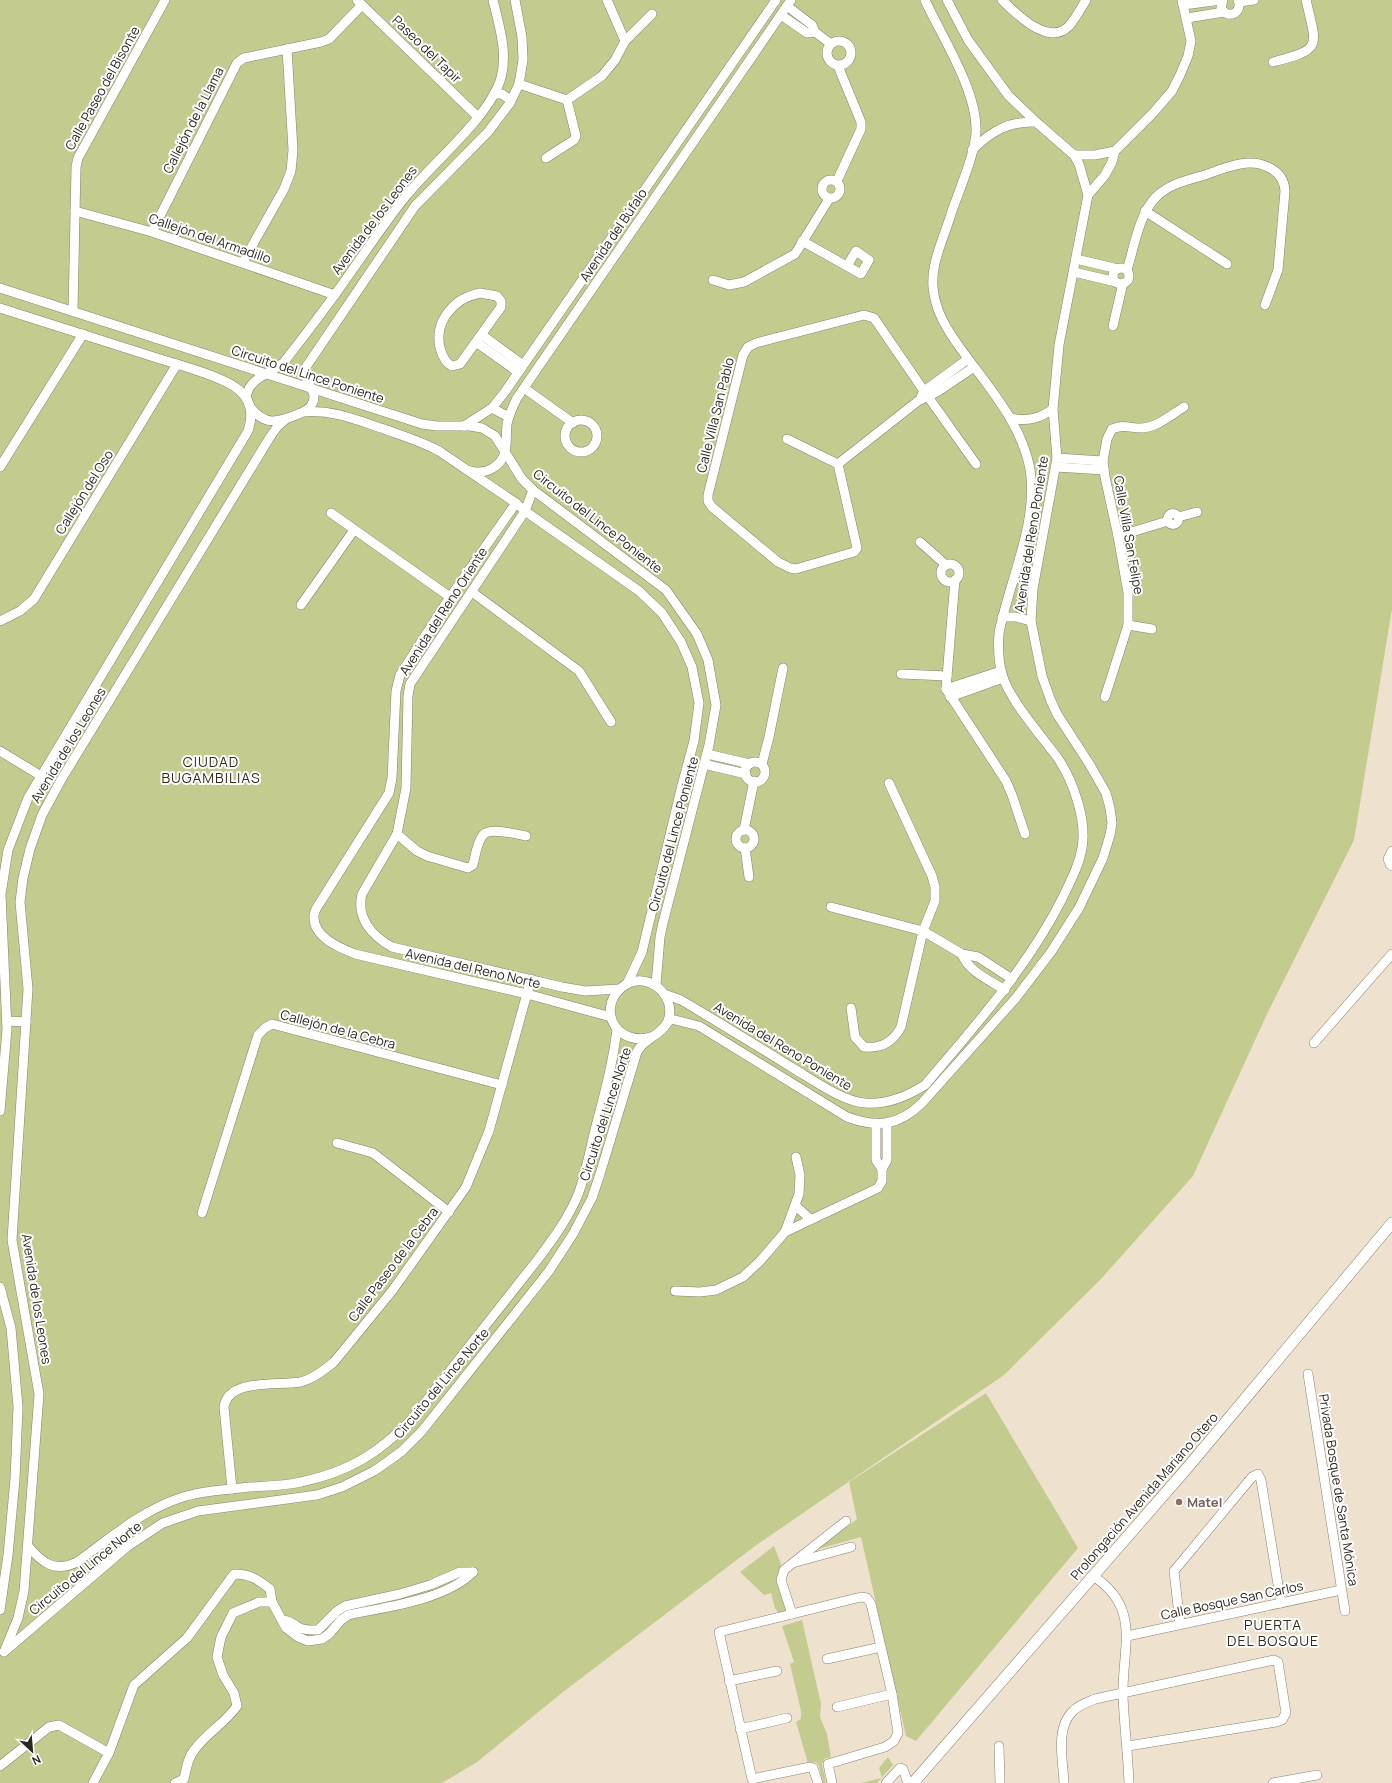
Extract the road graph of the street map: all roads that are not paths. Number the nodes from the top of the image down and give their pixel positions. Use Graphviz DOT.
graph roads {
  1 [pos="165,0"];
  2 [pos="493,0"];
  3 [pos="515,0"];
  4 [pos="606,0"];
  5 [pos="776,0"];
  6 [pos="925,0"];
  7 [pos="947,0"];
  8 [pos="1002,0"];
  9 [pos="1086,0"];
  10 [pos="1222,0"];
  11 [pos="1254,0"];
  12 [pos="1306,0"];
  13 [pos="1239,1"];
  14 [pos="360,3"];
  15 [pos="789,3"];
  16 [pos="1183,3"];
  17 [pos="1224,12"];
  18 [pos="652,14"];
  19 [pos="781,15"];
  20 [pos="1186,18"];
  21 [pos="815,32"];
  22 [pos="625,41"];
  23 [pos="831,44"];
  24 [pos="287,49"];
  25 [pos="1273,62"];
  26 [pos="838,66"];
  27 [pos="519,84"];
  28 [pos="494,94"];
  29 [pos="567,100"];
  30 [pos="510,103"];
  31 [pos="478,117"];
  32 [pos="1036,122"];
  33 [pos="972,151"];
  34 [pos="1116,151"];
  35 [pos="1074,155"];
  36 [pos="546,158"];
  37 [pos="837,181"];
  38 [pos="645,190"];
  39 [pos="1088,195"];
  40 [pos="655,197"];
  41 [pos="829,198"];
  42 [pos="75,210"];
  43 [pos="1145,211"];
  44 [pos="152,232"];
  45 [pos="802,241"];
  46 [pos="1076,258"];
  47 [pos="243,262"];
  48 [pos="1227,264"];
  49 [pos="847,266"];
  50 [pos="1122,270"];
  51 [pos="1074,272"];
  52 [pos="713,280"];
  53 [pos="1120,283"];
  54 [pos="0,288"];
  55 [pos="335,296"];
  56 [pos="1265,305"];
  57 [pos="0,308"];
  58 [pos="73,311"];
  59 [pos="1113,326"];
  60 [pos="83,334"];
  61 [pos="482,335"];
  62 [pos="476,342"];
  63 [pos="968,359"];
  64 [pos="177,364"];
  65 [pos="974,367"];
  66 [pos="521,369"];
  67 [pos="266,374"];
  68 [pos="524,388"];
  69 [pos="312,389"];
  70 [pos="926,394"];
  71 [pos="246,397"];
  72 [pos="1184,407"];
  73 [pos="251,408"];
  74 [pos="492,408"];
  75 [pos="1054,408"];
  76 [pos="303,412"];
  77 [pos="509,417"];
  78 [pos="1011,418"];
  79 [pos="286,419"];
  80 [pos="573,423"];
  81 [pos="464,426"];
  82 [pos="786,439"];
  83 [pos="505,452"];
  84 [pos="1056,462"];
  85 [pos="838,464"];
  86 [pos="976,464"];
  87 [pos="1103,465"];
  88 [pos="0,467"];
  89 [pos="465,468"];
  90 [pos="533,490"];
  91 [pos="516,503"];
  92 [pos="525,511"];
  93 [pos="1197,512"];
  94 [pos="331,513"];
  95 [pos="354,530"];
  96 [pos="1118,536"];
  97 [pos="920,542"];
  98 [pos="472,592"];
  99 [pos="450,597"];
  100 [pos="301,605"];
  101 [pos="1002,617"];
  102 [pos="0,621"];
  103 [pos="1031,621"];
  104 [pos="1128,625"];
  105 [pos="1152,629"];
  106 [pos="782,668"];
  107 [pos="901,674"];
  108 [pos="1002,674"];
  109 [pos="947,676"];
  110 [pos="948,693"];
  111 [pos="1105,697"];
  112 [pos="611,722"];
  113 [pos="0,751"];
  114 [pos="707,754"];
  115 [pos="704,764"];
  116 [pos="750,764"];
  117 [pos="762,764"];
  118 [pos="746,774"];
  119 [pos="41,776"];
  120 [pos="754,781"];
  121 [pos="889,782"];
  122 [pos="397,834"];
  123 [pos="1025,834"];
  124 [pos="526,836"];
  125 [pos="1392,851"];
  126 [pos="1392,866"];
  127 [pos="750,877"];
  128 [pos="1,894"];
  129 [pos="831,907"];
  130 [pos="923,931"];
  131 [pos="329,942"];
  132 [pos="392,947"];
  133 [pos="408,951"];
  134 [pos="962,954"];
  135 [pos="1392,954"];
  136 [pos="405,965"];
  137 [pos="530,979"];
  138 [pos="1012,979"];
  139 [pos="623,986"];
  140 [pos="656,986"];
  141 [pos="1005,990"];
  142 [pos="527,994"];
  143 [pos="664,994"];
  144 [pos="851,1008"];
  145 [pos="611,1017"];
  146 [pos="7,1021"];
  147 [pos="26,1022"];
  148 [pos="667,1023"];
  149 [pos="617,1029"];
  150 [pos="654,1036"];
  151 [pos="1314,1043"];
  152 [pos="502,1085"];
  153 [pos="0,1111"];
  154 [pos="876,1123"];
  155 [pos="888,1123"];
  156 [pos="337,1143"];
  157 [pos="796,1157"];
  158 [pos="882,1168"];
  159 [pos="795,1205"];
  160 [pos="449,1212"];
  161 [pos="202,1214"];
  162 [pos="810,1219"];
  163 [pos="1392,1223"];
  164 [pos="785,1232"];
  165 [pos="0,1287"];
  166 [pos="675,1291"];
  167 [pos="1308,1374"];
  168 [pos="232,1489"];
  169 [pos="846,1521"];
  170 [pos="28,1546"];
  171 [pos="851,1547"];
  172 [pos="791,1563"];
  173 [pos="1093,1576"];
  174 [pos="1341,1590"];
  175 [pos="272,1602"];
  176 [pos="1281,1603"];
  177 [pos="0,1610"];
  178 [pos="1345,1611"];
  179 [pos="792,1614"];
  180 [pos="283,1620"];
  181 [pos="1180,1624"];
  182 [pos="1127,1636"];
  183 [pos="880,1646"];
  184 [pos="2,1654"];
  185 [pos="827,1659"];
  186 [pos="777,1671"];
  187 [pos="729,1681"];
  188 [pos="892,1694"];
  189 [pos="1123,1694"];
  190 [pos="836,1708"];
  191 [pos="787,1718"];
  192 [pos="740,1729"];
  193 [pos="999,1746"];
  194 [pos="1128,1746"];
  195 [pos="109,1753"];
  196 [pos="0,1766"];
  197 [pos="1317,1775"];
  198 [pos="1287,1782"];
  199 [pos="93,1783"];
  200 [pos="175,1783"];
  201 [pos="818,1783"];
  202 [pos="832,1783"];
  203 [pos="886,1783"];
  204 [pos="908,1783"];
  205 [pos="913,1783"];
  206 [pos="1000,1783"];
  207 [pos="1064,1783"];
  208 [pos="1129,1783"];
  209 [pos="1273,1783"];
  1 -- 42 [label="street, Calle Paseo del Bisonte"];
  2 -- 28 [label="street, Avenida de los Leones"];
  3 -- 27 [label="street, Avenida de los Leones"];
  4 -- 22 [label="street"];
  5 -- 38 [label="street, Avenida del Búfalo"];
  6 -- 33 [label="street, Avenida del Reno Poniente"];
  7 -- 32 [label="street, Avenida del Reno Poniente"];
  8 -- 9 [label="street"];
  10 -- 16 [label="street"];
  10 -- 17 [label="street"];
  11 -- 13 [label="street"];
  12 -- 25 [label="street"];
  13 -- 17 [label="street"];
  14 -- 24 [label="street, Callejón de la Llama"];
  14 -- 31 [label="street, Paseo del Tapir"];
  15 -- 19 [label="street, Avenida del Búfalo"];
  15 -- 21 [label="street"];
  16 -- 20 [label="street"];
  17 -- 20 [label="street"];
  18 -- 22 [label="street"];
  19 -- 21 [label="street"];
  19 -- 40 [label="street, Avenida del Búfalo"];
  20 -- 34 [label="street"];
  21 -- 23 [label="street"];
  22 -- 29 [label="street"];
  23 -- 26 [label="street"];
  23 -- 26 [label="street"];
  24 -- 44 [label="street, Callejón de la Llama"];
  24 -- 47 [label="street"];
  26 -- 37 [label="street"];
  27 -- 29 [label="street"];
  27 -- 30 [label="street, Avenida de los Leones"];
  28 -- 30 [label="street"];
  28 -- 31 [label="street, Avenida de los Leones"];
  29 -- 36 [label="street"];
  30 -- 69 [label="street, Avenida de los Leones"];
  31 -- 55 [label="street, Avenida de los Leones"];
  32 -- 33 [label="street"];
  32 -- 35 [label="street, Avenida del Reno Poniente"];
  33 -- 63 [label="street, Avenida del Reno Poniente"];
  34 -- 35 [label="street"];
  34 -- 39 [label="street"];
  35 -- 39 [label="street, Avenida del Reno Poniente"];
  37 -- 41 [label="street"];
  37 -- 41 [label="street"];
  38 -- 40 [label="street"];
  38 -- 66 [label="street, Avenida del Búfalo"];
  39 -- 46 [label="street, Avenida del Reno Poniente"];
  40 -- 68 [label="street, Avenida del Búfalo"];
  41 -- 45 [label="street"];
  42 -- 44 [label="street, Callejón del Armadillo"];
  42 -- 58 [label="street, Calle Paseo del Bisonte"];
  43 -- 48 [label="street"];
  43 -- 50 [label="street"];
  43 -- 56 [label="street"];
  44 -- 47 [label="street, Callejón del Armadillo"];
  45 -- 49 [label="street"];
  45 -- 52 [label="street"];
  46 -- 50 [label="street"];
  46 -- 51 [label="street, Avenida del Reno Poniente"];
  47 -- 55 [label="street, Callejón del Armadillo"];
  50 -- 53 [label="street"];
  50 -- 53 [label="street"];
  51 -- 53 [label="street"];
  51 -- 75 [label="street, Avenida del Reno Poniente"];
  53 -- 59 [label="street"];
  54 -- 58 [label="street, Circuito del Lince Poniente"];
  55 -- 67 [label="street, Avenida de los Leones"];
  57 -- 60 [label="street"];
  58 -- 67 [label="street, Circuito del Lince Poniente"];
  60 -- 64 [label="street"];
  60 -- 88 [label="street"];
  61 -- 62 [label="street"];
  61 -- 62 [label="street"];
  61 -- 66 [label="street"];
  62 -- 66 [label="street"];
  63 -- 65 [label="street, Avenida del Reno Poniente"];
  63 -- 70 [label="street"];
  64 -- 71 [label="street"];
  64 -- 102 [label="street, Callejón del Oso"];
  65 -- 70 [label="street"];
  65 -- 78 [label="street, Avenida del Reno Poniente"];
  66 -- 74 [label="street, Avenida del Búfalo"];
  67 -- 69 [label="street, Circuito del Lince Poniente"];
  67 -- 71 [label="street, Avenida de los Leones"];
  68 -- 77 [label="street, Avenida del Búfalo"];
  68 -- 80 [label="street"];
  69 -- 76 [label="street, Avenida de los Leones"];
  69 -- 81 [label="street, Circuito del Lince Poniente"];
  70 -- 85 [label="street"];
  70 -- 85 [label="street, Calle Villa San Pablo"];
  70 -- 86 [label="street"];
  71 -- 73 [label="street"];
  72 -- 87 [label="street, Calle Villa San Felipe"];
  73 -- 79 [label="street"];
  73 -- 119 [label="street, Avenida de los Leones"];
  74 -- 77 [label="street"];
  74 -- 81 [label="street, Avenida del Búfalo"];
  75 -- 78 [label="street"];
  75 -- 84 [label="street, Avenida del Reno Poniente"];
  76 -- 79 [label="street"];
  76 -- 89 [label="street, Circuito del Lince Poniente"];
  77 -- 83 [label="street, Avenida del Búfalo"];
  78 -- 101 [label="street, Avenida del Reno Poniente"];
  79 -- 147 [label="street, Avenida de los Leones"];
  81 -- 83 [label="street, Circuito del Lince Poniente"];
  82 -- 85 [label="street"];
  83 -- 89 [label="street"];
  83 -- 90 [label="street, Circuito del Lince Poniente"];
  84 -- 87 [label="street, Calle Villa San Felipe"];
  84 -- 103 [label="street, Avenida del Reno Poniente"];
  87 -- 96 [label="street, Calle Villa San Felipe"];
  89 -- 91 [label="street, Circuito del Lince Poniente"];
  90 -- 92 [label="street, Avenida del Reno Oriente"];
  90 -- 114 [label="street, Circuito del Lince Poniente"];
  91 -- 92 [label="street, Circuito del Lince Poniente"];
  91 -- 99 [label="street, Avenida del Reno Oriente"];
  92 -- 98 [label="street, Avenida del Reno Oriente"];
  92 -- 139 [label="street, Circuito del Lince Poniente"];
  93 -- 96 [label="street"];
  94 -- 95 [label="street"];
  95 -- 99 [label="street"];
  95 -- 100 [label="street"];
  96 -- 104 [label="street, Calle Villa San Felipe"];
  97 -- 109 [label="street"];
  98 -- 112 [label="street"];
  98 -- 122 [label="street, Avenida del Reno Oriente"];
  99 -- 131 [label="street, Avenida del Reno Oriente"];
  101 -- 103 [label="street"];
  101 -- 108 [label="street, Avenida del Reno Poniente"];
  103 -- 155 [label="street, Avenida del Reno Poniente"];
  104 -- 105 [label="street"];
  104 -- 111 [label="street, Calle Villa San Felipe"];
  106 -- 117 [label="street"];
  107 -- 109 [label="street"];
  108 -- 110 [label="street"];
  108 -- 138 [label="street, Avenida del Reno Poniente"];
  109 -- 110 [label="street"];
  110 -- 123 [label="street"];
  113 -- 119 [label="street"];
  114 -- 115 [label="street, Circuito del Lince Poniente"];
  114 -- 116 [label="street"];
  115 -- 118 [label="street"];
  115 -- 140 [label="street, Circuito del Lince Poniente"];
  116 -- 117 [label="street"];
  116 -- 118 [label="street"];
  117 -- 120 [label="street"];
  118 -- 120 [label="street"];
  119 -- 128 [label="street, Avenida de los Leones"];
  120 -- 127 [label="street"];
  121 -- 130 [label="street"];
  122 -- 124 [label="street"];
  122 -- 132 [label="street, Avenida del Reno Oriente"];
  125 -- 126 [label="street"];
  128 -- 146 [label="street, Avenida de los Leones"];
  129 -- 130 [label="street"];
  130 -- 134 [label="street"];
  130 -- 144 [label="street"];
  131 -- 136 [label="street, Avenida del Reno Norte"];
  132 -- 133 [label="street, Avenida del Reno Norte"];
  133 -- 136 [label="street"];
  133 -- 137 [label="street, Avenida del Reno Norte"];
  134 -- 138 [label="street"];
  134 -- 141 [label="street"];
  135 -- 151 [label="street"];
  136 -- 142 [label="street, Avenida del Reno Norte"];
  137 -- 139 [label="street, Avenida del Reno Norte"];
  137 -- 142 [label="street, Calle Paseo de la Cebra"];
  138 -- 141 [label="street, Avenida del Reno Poniente"];
  139 -- 140 [label="street"];
  139 -- 145 [label="street"];
  140 -- 143 [label="street"];
  141 -- 143 [label="street, Avenida del Reno Poniente"];
  142 -- 145 [label="street, Avenida del Reno Norte"];
  142 -- 152 [label="street, Calle Paseo de la Cebra"];
  143 -- 148 [label="street"];
  145 -- 149 [label="street"];
  146 -- 147 [label="street"];
  146 -- 153 [label="street, Avenida de los Leones"];
  147 -- 170 [label="street, Avenida de los Leones"];
  148 -- 150 [label="street"];
  148 -- 154 [label="street, Avenida del Reno Poniente"];
  149 -- 150 [label="street"];
  149 -- 168 [label="street, Circuito del Lince Norte"];
  150 -- 184 [label="street, Circuito del Lince Norte"];
  152 -- 160 [label="street, Calle Paseo de la Cebra"];
  152 -- 161 [label="street, Callejón de la Cebra"];
  154 -- 155 [label="street, Avenida del Reno Poniente"];
  154 -- 158 [label="street"];
  155 -- 158 [label="street"];
  156 -- 160 [label="street"];
  157 -- 159 [label="street"];
  158 -- 162 [label="street"];
  159 -- 162 [label="street"];
  159 -- 164 [label="street"];
  160 -- 168 [label="street, Calle Paseo de la Cebra"];
  162 -- 164 [label="street"];
  163 -- 173 [label="street, Prolongación Avenida Mariano Otero"];
  164 -- 166 [label="street"];
  165 -- 177 [label="street"];
  167 -- 174 [label="street, Privada Bosque de Santa Mónica"];
  168 -- 170 [label="street, Circuito del Lince Norte"];
  169 -- 172 [label="street"];
  170 -- 184 [label="street, Avenida de los Leones"];
  171 -- 172 [label="street"];
  172 -- 179 [label="street"];
  173 -- 182 [label="street"];
  173 -- 205 [label="street, Prolongación Avenida Mariano Otero"];
  174 -- 176 [label="street, Calle Bosque San Carlos"];
  174 -- 178 [label="street, Privada Bosque de Santa Mónica"];
  175 -- 180 [label="street"];
  175 -- 195 [label="street"];
  175 -- 200 [label="street"];
  176 -- 181 [label="street, Calle Bosque San Carlos"];
  176 -- 181 [label="street"];
  179 -- 183 [label="street"];
  179 -- 187 [label="street"];
  180 -- 180 [label="street"];
  181 -- 182 [label="street, Calle Bosque San Carlos"];
  182 -- 189 [label="street"];
  183 -- 185 [label="street"];
  183 -- 188 [label="street"];
  186 -- 187 [label="street"];
  187 -- 192 [label="street"];
  188 -- 190 [label="street"];
  188 -- 202 [label="street"];
  189 -- 194 [label="street"];
  189 -- 194 [label="street"];
  189 -- 207 [label="street"];
  191 -- 192 [label="street"];
  192 -- 201 [label="street"];
  193 -- 206 [label="street"];
  194 -- 208 [label="street"];
  195 -- 196 [label="street"];
  195 -- 199 [label="street"];
  197 -- 198 [label="street"];
  198 -- 209 [label="street"];
  203 -- 204 [label="street"];
}
